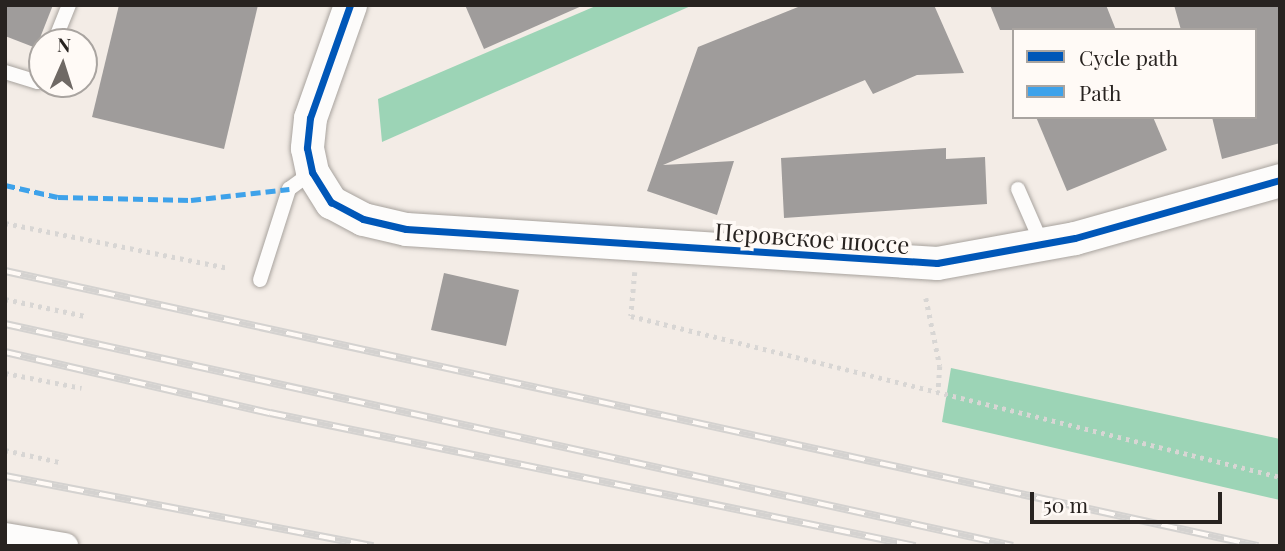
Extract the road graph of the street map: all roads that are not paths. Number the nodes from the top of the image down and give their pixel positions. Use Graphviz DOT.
graph roads {
  1 [pos="69,5"];
  2 [pos="350,5"];
  3 [pos="60,28"];
  4 [pos="5,72"];
  5 [pos="28,79"];
  6 [pos="312,172"];
  7 [pos="1280,180"];
  8 [pos="1018,189"];
  9 [pos="1042,245"];
  10 [pos="260,280"];
  11 [pos="5,537"];
  12 [pos="65,546"];
  1 -- 3 [label="lane"];
  2 -- 6 [label="street"];
  4 -- 5 [label="lane"];
  6 -- 9 [label="street, Перовское шоссе"];
  6 -- 10 [label="lane"];
  7 -- 9 [label="street, Перовское шоссе"];
  8 -- 9 [label="lane"];
  11 -- 12 [label="street"];
}
